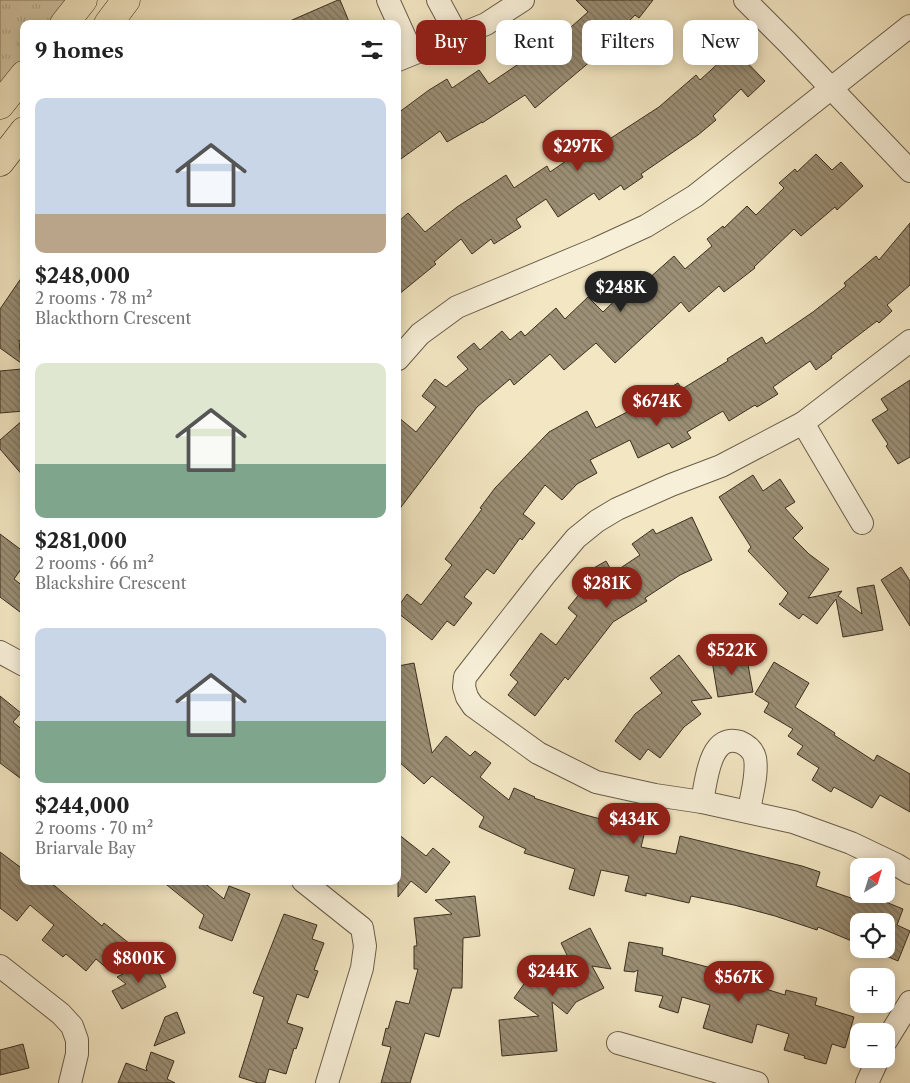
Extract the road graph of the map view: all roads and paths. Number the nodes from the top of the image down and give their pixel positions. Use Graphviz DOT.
graph roads {
  1 [pos="83,0"];
  2 [pos="126,0"];
  3 [pos="388,0"];
  4 [pos="438,0"];
  5 [pos="523,0"];
  6 [pos="745,0"];
  7 [pos="67,20"];
  8 [pos="111,20"];
  9 [pos="394,20"];
  10 [pos="448,20"];
  11 [pos="486,24"];
  12 [pos="910,26"];
  13 [pos="401,43"];
  14 [pos="405,56"];
  15 [pos="20,80"];
  16 [pos="831,88"];
  17 [pos="0,105"];
  18 [pos="20,136"];
  19 [pos="0,162"];
  20 [pos="910,172"];
  21 [pos="910,342"];
  22 [pos="401,356"];
  23 [pos="803,423"];
  24 [pos="862,524"];
  25 [pos="0,652"];
  26 [pos="20,663"];
  27 [pos="702,802"];
  28 [pos="749,812"];
  29 [pos="910,873"];
  30 [pos="308,885"];
  31 [pos="0,966"];
  32 [pos="910,1002"];
  33 [pos="895,1026"];
  34 [pos="618,1043"];
  35 [pos="874,1068"];
  36 [pos="70,1083"];
  37 [pos="327,1083"];
  38 [pos="757,1083"];
  39 [pos="867,1083"];
  1 -- 7 [label="main road"];
  2 -- 8 [label="main road"];
  3 -- 9 [label="street"];
  4 -- 10 [label="street"];
  5 -- 11 [label="street"];
  6 -- 16 [label="street"];
  12 -- 16 [label="street"];
  13 -- 14 [label="street"];
  15 -- 17 [label="main road"];
  16 -- 20 [label="street"];
  16 -- 22 [label="street"];
  18 -- 19 [label="main road"];
  21 -- 23 [label="street"];
  23 -- 24 [label="street"];
  23 -- 27 [label="street"];
  25 -- 26 [label="street"];
  27 -- 28 [label="street"];
  27 -- 28 [label="street"];
  28 -- 29 [label="street"];
  30 -- 37 [label="street"];
  31 -- 36 [label="street"];
  32 -- 33 [label="street"];
  34 -- 38 [label="street"];
  35 -- 39 [label="street"];
}
